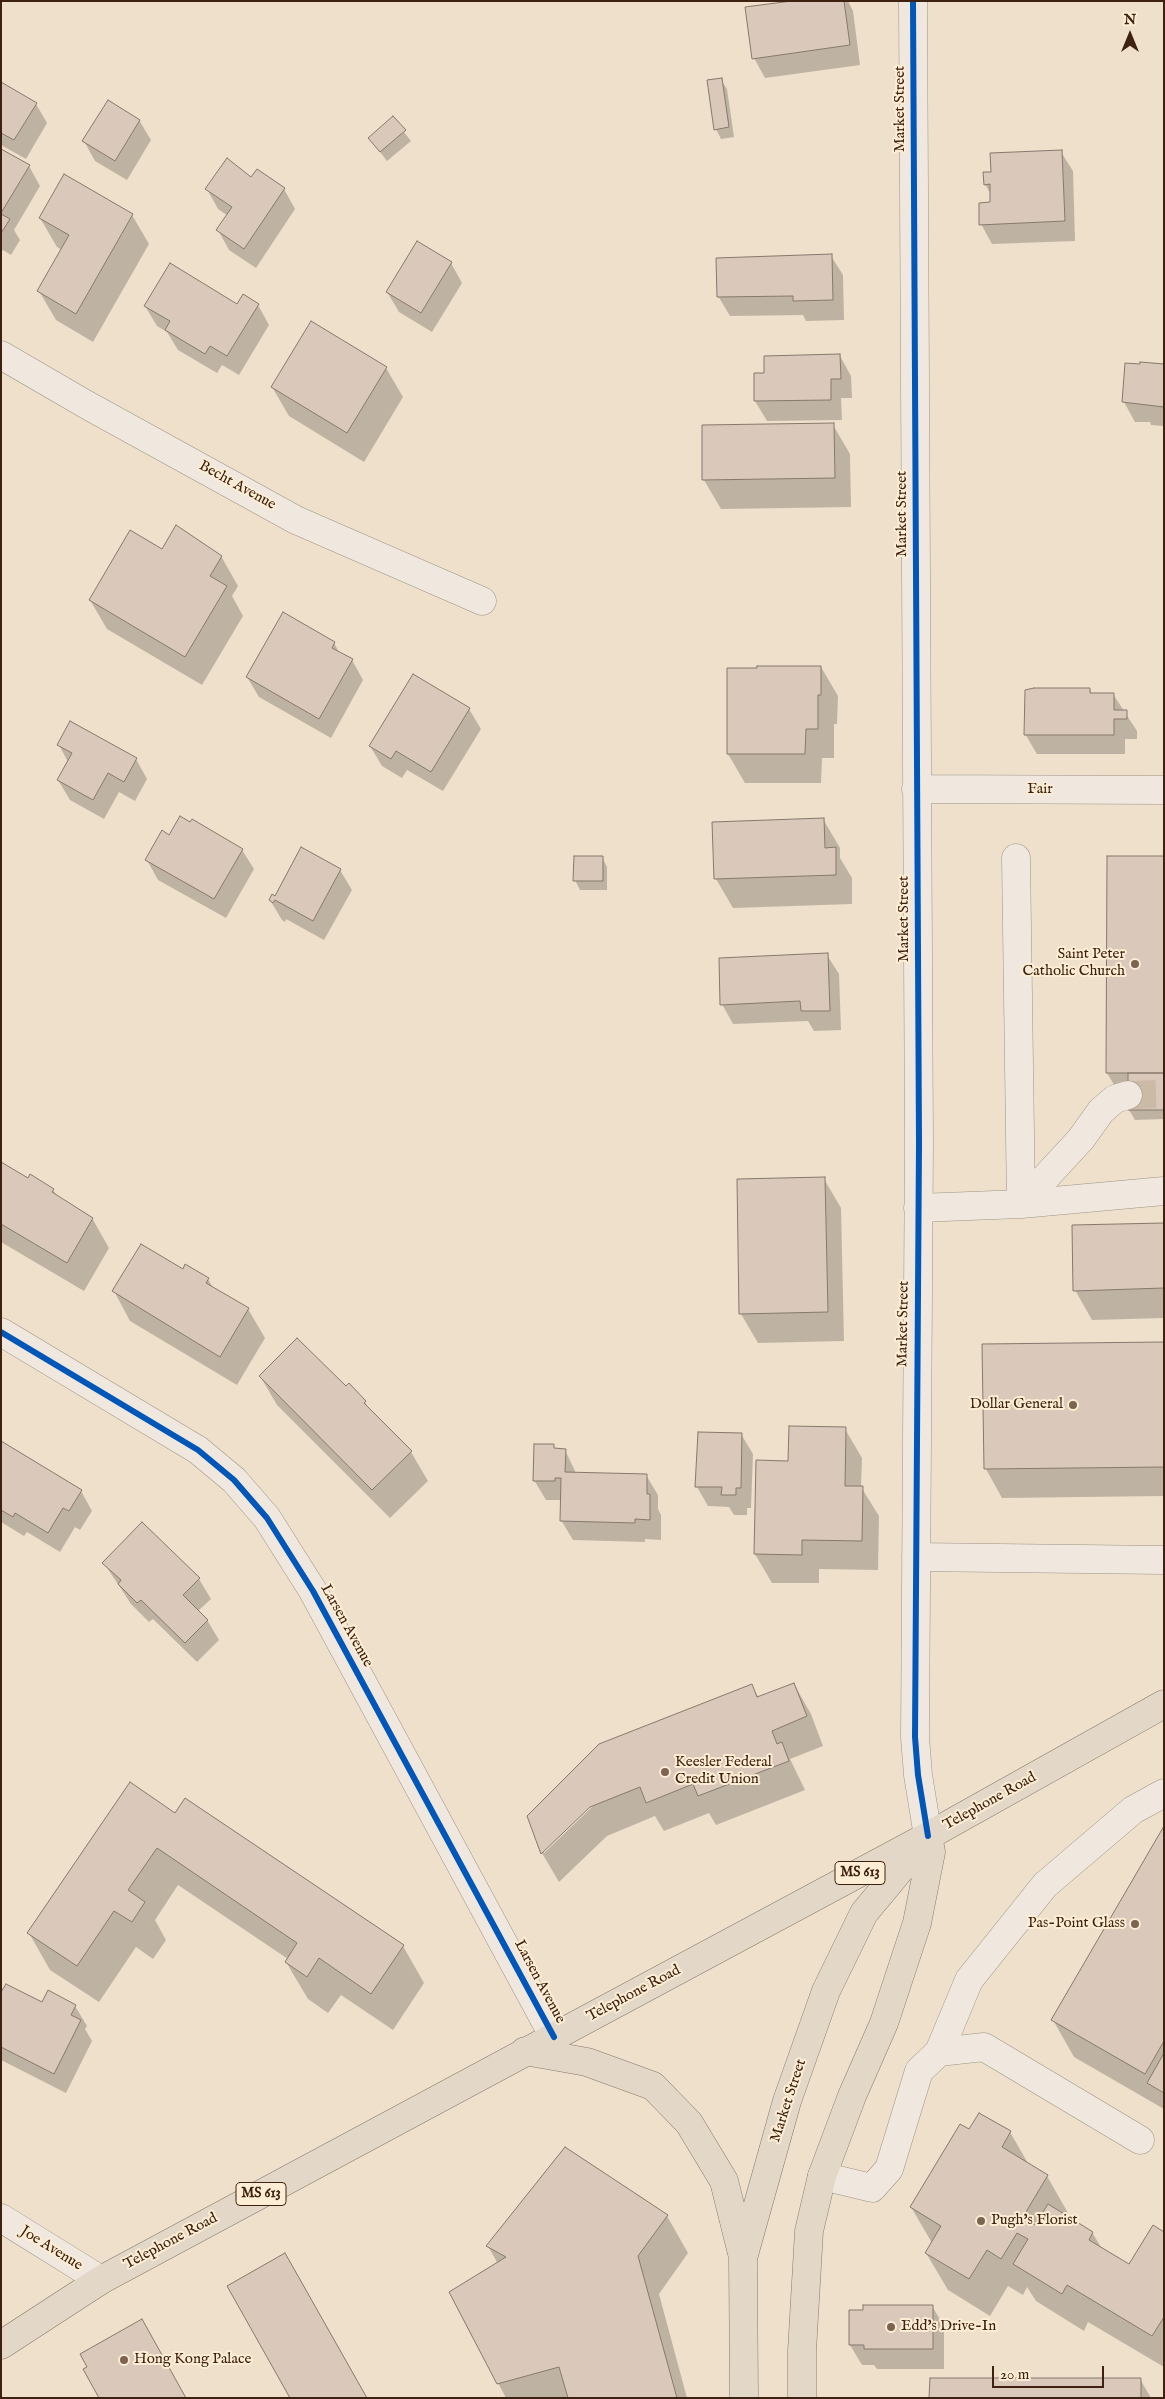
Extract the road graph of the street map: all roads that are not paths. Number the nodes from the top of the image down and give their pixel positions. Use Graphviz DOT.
graph roads {
  1 [pos="913,1"];
  2 [pos="1,355"];
  3 [pos="482,601"];
  4 [pos="916,789"];
  5 [pos="1164,790"];
  6 [pos="1016,858"];
  7 [pos="1128,1095"];
  8 [pos="1164,1191"];
  9 [pos="1021,1204"];
  10 [pos="918,1208"];
  11 [pos="1,1332"];
  12 [pos="916,1557"];
  13 [pos="1164,1560"];
  14 [pos="1164,1704"];
  15 [pos="1164,1793"];
  16 [pos="928,1836"];
  17 [pos="554,2037"];
  18 [pos="525,2051"];
  19 [pos="939,2052"];
  20 [pos="1140,2140"];
  21 [pos="822,2176"];
  22 [pos="1,2218"];
  23 [pos="743,2258"];
  24 [pos="101,2280"];
  25 [pos="4,2340"];
  26 [pos="744,2398"];
  27 [pos="802,2398"];
  1 -- 4 [label="street, Market Street"];
  2 -- 3 [label="street, Becht Avenue"];
  4 -- 5 [label="street, Fair"];
  4 -- 10 [label="street, Market Street"];
  6 -- 9 [label="street"];
  7 -- 9 [label="street"];
  8 -- 9 [label="street"];
  9 -- 10 [label="street"];
  10 -- 12 [label="street, Market Street"];
  11 -- 17 [label="street, Larsen Avenue"];
  12 -- 13 [label="street"];
  12 -- 16 [label="street, Market Street"];
  14 -- 16 [label="main road, Telephone Road / MS 613"];
  15 -- 19 [label="street"];
  16 -- 17 [label="main road, Telephone Road / MS 613"];
  16 -- 21 [label="main road, Market Street"];
  16 -- 23 [label="main road, Market Street"];
  17 -- 18 [label="main road, Telephone Road / MS 613"];
  18 -- 23 [label="main road"];
  18 -- 24 [label="main road, Telephone Road / MS 613"];
  19 -- 20 [label="street"];
  19 -- 21 [label="street"];
  21 -- 27 [label="main road, Market Street"];
  22 -- 24 [label="street, Joe Avenue"];
  23 -- 26 [label="main road, Market Street"];
  24 -- 25 [label="main road, Telephone Road / MS 613"];
}
